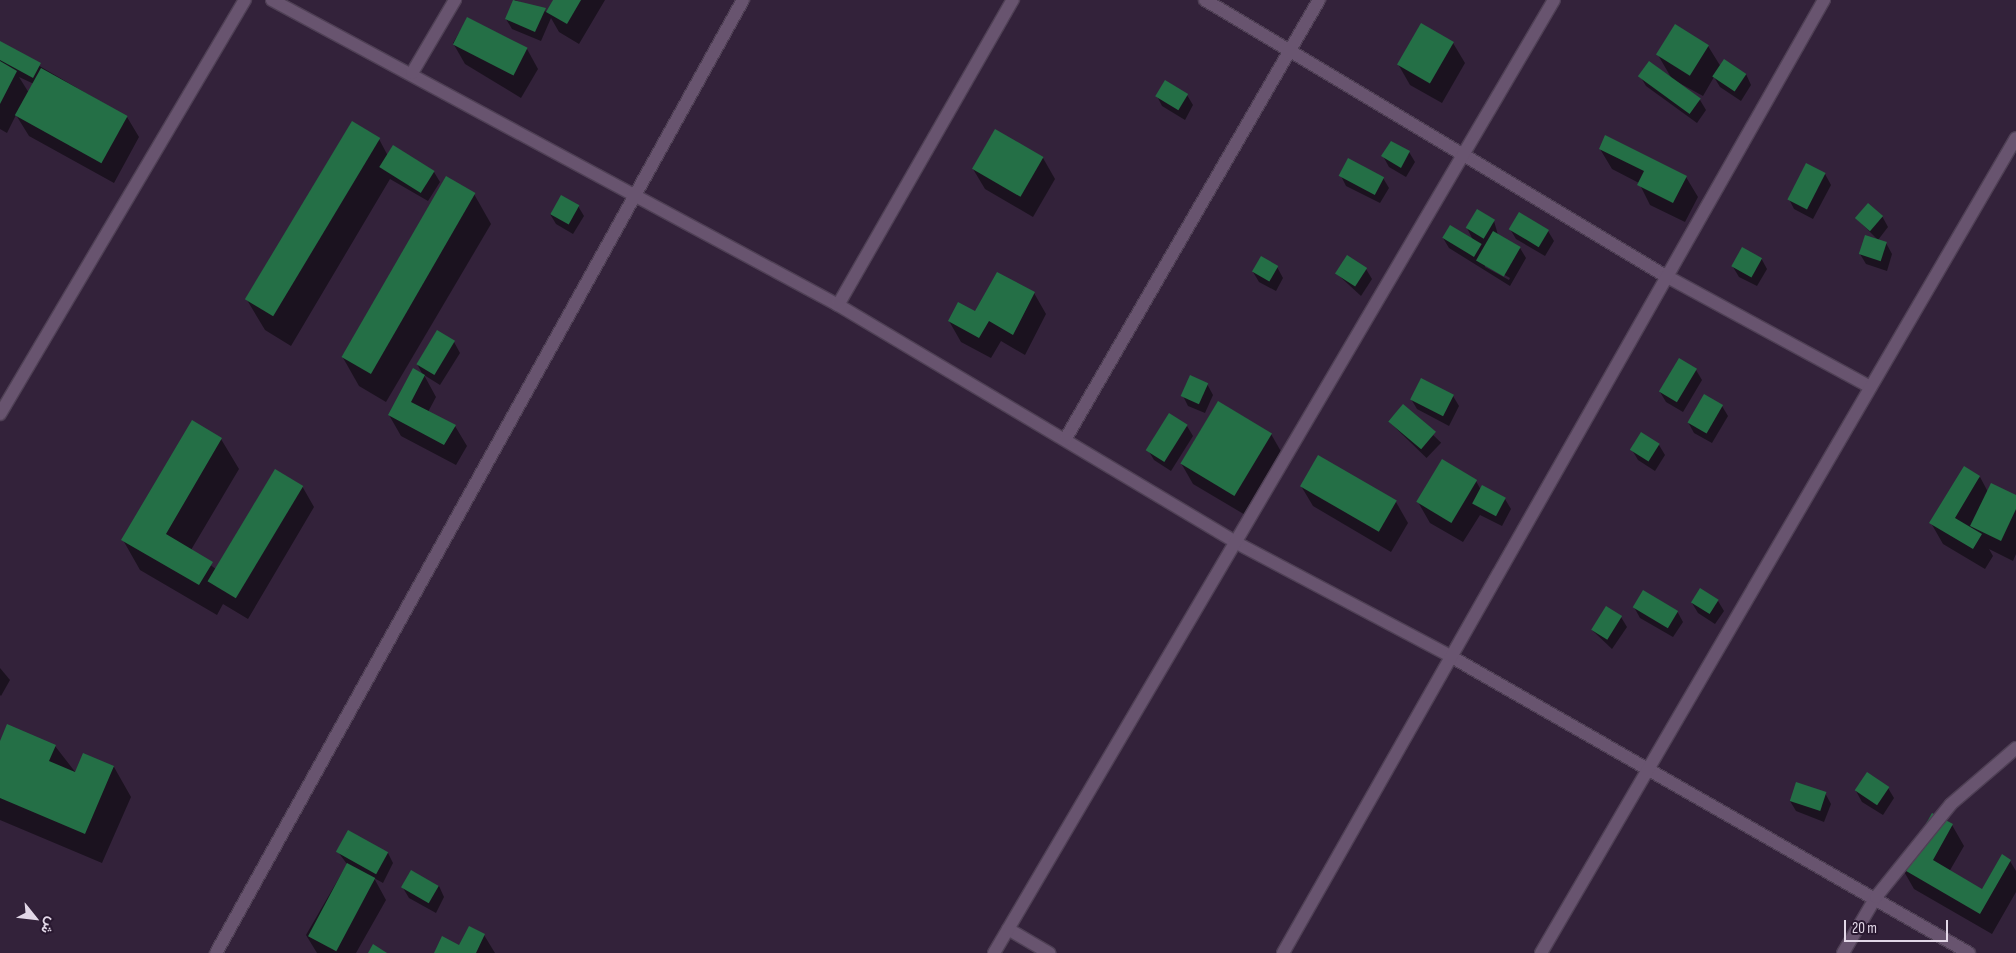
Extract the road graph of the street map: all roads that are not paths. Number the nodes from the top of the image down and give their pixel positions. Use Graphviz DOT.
graph roads {
  1 [pos="245,0"];
  2 [pos="272,0"];
  3 [pos="455,0"];
  4 [pos="743,0"];
  5 [pos="1013,0"];
  6 [pos="1205,0"];
  7 [pos="1319,0"];
  8 [pos="1554,0"];
  9 [pos="1824,0"];
  10 [pos="1293,49"];
  11 [pos="412,73"];
  12 [pos="2016,138"];
  13 [pos="1464,154"];
  14 [pos="637,193"];
  15 [pos="1664,275"];
  16 [pos="838,305"];
  17 [pos="1870,387"];
  18 [pos="0,414"];
  19 [pos="1066,438"];
  20 [pos="1235,542"];
  21 [pos="1450,656"];
  22 [pos="2016,748"];
  23 [pos="1647,770"];
  24 [pos="1876,897"];
  25 [pos="1008,929"];
  26 [pos="216,953"];
  27 [pos="994,953"];
  28 [pos="1049,953"];
  29 [pos="1283,953"];
  30 [pos="1541,953"];
  31 [pos="1843,953"];
  32 [pos="1969,953"];
  1 -- 18 [label="street"];
  2 -- 11 [label="street"];
  3 -- 11 [label="street"];
  4 -- 14 [label="street"];
  5 -- 16 [label="street"];
  6 -- 10 [label="street"];
  7 -- 10 [label="street"];
  8 -- 13 [label="street"];
  9 -- 15 [label="street"];
  10 -- 13 [label="street"];
  10 -- 19 [label="street"];
  11 -- 14 [label="street"];
  12 -- 17 [label="street"];
  13 -- 15 [label="street"];
  13 -- 20 [label="street"];
  14 -- 16 [label="street"];
  14 -- 26 [label="street"];
  15 -- 17 [label="street"];
  15 -- 21 [label="street"];
  16 -- 19 [label="street"];
  17 -- 23 [label="street"];
  19 -- 20 [label="street"];
  20 -- 21 [label="street"];
  20 -- 25 [label="street"];
  21 -- 23 [label="street"];
  21 -- 29 [label="street"];
  22 -- 24 [label="street"];
  23 -- 24 [label="street"];
  23 -- 30 [label="street"];
  24 -- 31 [label="street"];
  24 -- 32 [label="street"];
  25 -- 27 [label="street"];
  25 -- 28 [label="street"];
}
